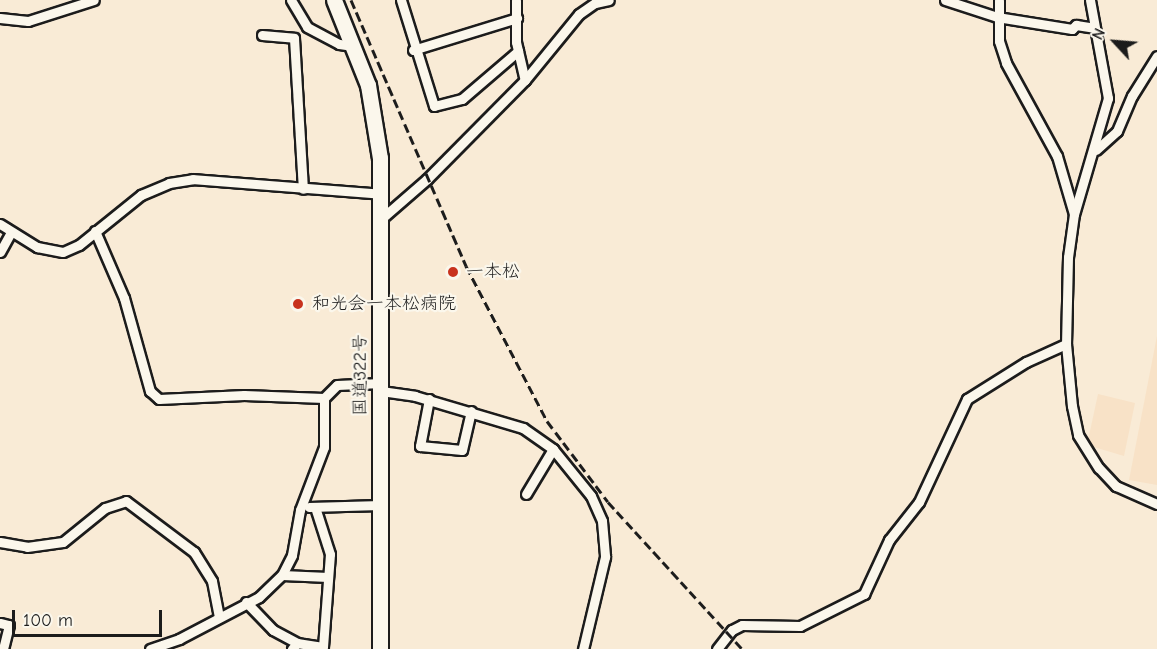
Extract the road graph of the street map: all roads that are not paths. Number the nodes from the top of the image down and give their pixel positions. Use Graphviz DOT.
graph roads {
  1 [pos="94,0"];
  2 [pos="291,0"];
  3 [pos="334,0"];
  4 [pos="401,0"];
  5 [pos="516,0"];
  6 [pos="609,0"];
  7 [pos="945,0"];
  8 [pos="999,0"];
  9 [pos="1090,0"];
  10 [pos="997,17"];
  11 [pos="0,18"];
  12 [pos="517,18"];
  13 [pos="1094,28"];
  14 [pos="262,35"];
  15 [pos="353,46"];
  16 [pos="413,50"];
  17 [pos="518,51"];
  18 [pos="1157,56"];
  19 [pos="525,80"];
  20 [pos="1096,150"];
  21 [pos="303,189"];
  22 [pos="382,194"];
  23 [pos="1074,214"];
  24 [pos="381,219"];
  25 [pos="0,224"];
  26 [pos="95,231"];
  27 [pos="11,232"];
  28 [pos="0,252"];
  29 [pos="1066,344"];
  30 [pos="381,387"];
  31 [pos="324,398"];
  32 [pos="429,399"];
  33 [pos="471,411"];
  34 [pos="553,449"];
  35 [pos="526,494"];
  36 [pos="1157,504"];
  37 [pos="381,505"];
  38 [pos="301,507"];
  39 [pos="315,507"];
  40 [pos="0,542"];
  41 [pos="282,575"];
  42 [pos="328,577"];
  43 [pos="246,602"];
  44 [pos="219,617"];
  45 [pos="0,623"];
  46 [pos="295,646"];
  47 [pos="323,648"];
  48 [pos="3,649"];
  49 [pos="150,649"];
  50 [pos="380,649"];
  51 [pos="583,649"];
  52 [pos="717,649"];
  1 -- 11 [label="street"];
  2 -- 15 [label="street"];
  3 -- 15 [label="highway, 国道322号"];
  4 -- 16 [label="street"];
  5 -- 12 [label="street"];
  6 -- 19 [label="street"];
  7 -- 10 [label="street"];
  8 -- 10 [label="street"];
  9 -- 13 [label="street"];
  10 -- 13 [label="street"];
  10 -- 23 [label="street"];
  12 -- 16 [label="street"];
  12 -- 17 [label="street"];
  13 -- 20 [label="street"];
  14 -- 21 [label="street"];
  15 -- 22 [label="highway, 国道322号"];
  16 -- 17 [label="street"];
  17 -- 19 [label="street"];
  18 -- 20 [label="street"];
  19 -- 24 [label="street"];
  20 -- 23 [label="street"];
  21 -- 22 [label="street"];
  21 -- 26 [label="street"];
  22 -- 24 [label="highway, 国道322号"];
  23 -- 29 [label="street"];
  24 -- 30 [label="highway, 国道322号"];
  25 -- 27 [label="street"];
  26 -- 27 [label="street"];
  26 -- 31 [label="street"];
  27 -- 28 [label="street"];
  29 -- 36 [label="street"];
  29 -- 52 [label="street"];
  30 -- 31 [label="street"];
  30 -- 32 [label="street"];
  30 -- 37 [label="highway, 国道322号"];
  31 -- 38 [label="street"];
  32 -- 33 [label="street"];
  32 -- 33 [label="street"];
  33 -- 34 [label="street"];
  34 -- 35 [label="street"];
  34 -- 51 [label="street"];
  37 -- 39 [label="street"];
  37 -- 50 [label="highway, 国道322号"];
  38 -- 39 [label="street"];
  38 -- 41 [label="street"];
  39 -- 42 [label="street"];
  40 -- 44 [label="street"];
  41 -- 42 [label="street"];
  41 -- 43 [label="street"];
  42 -- 47 [label="street"];
  43 -- 44 [label="street"];
  43 -- 46 [label="street"];
  44 -- 49 [label="street"];
  45 -- 48 [label="street"];
  46 -- 47 [label="street"];
}
